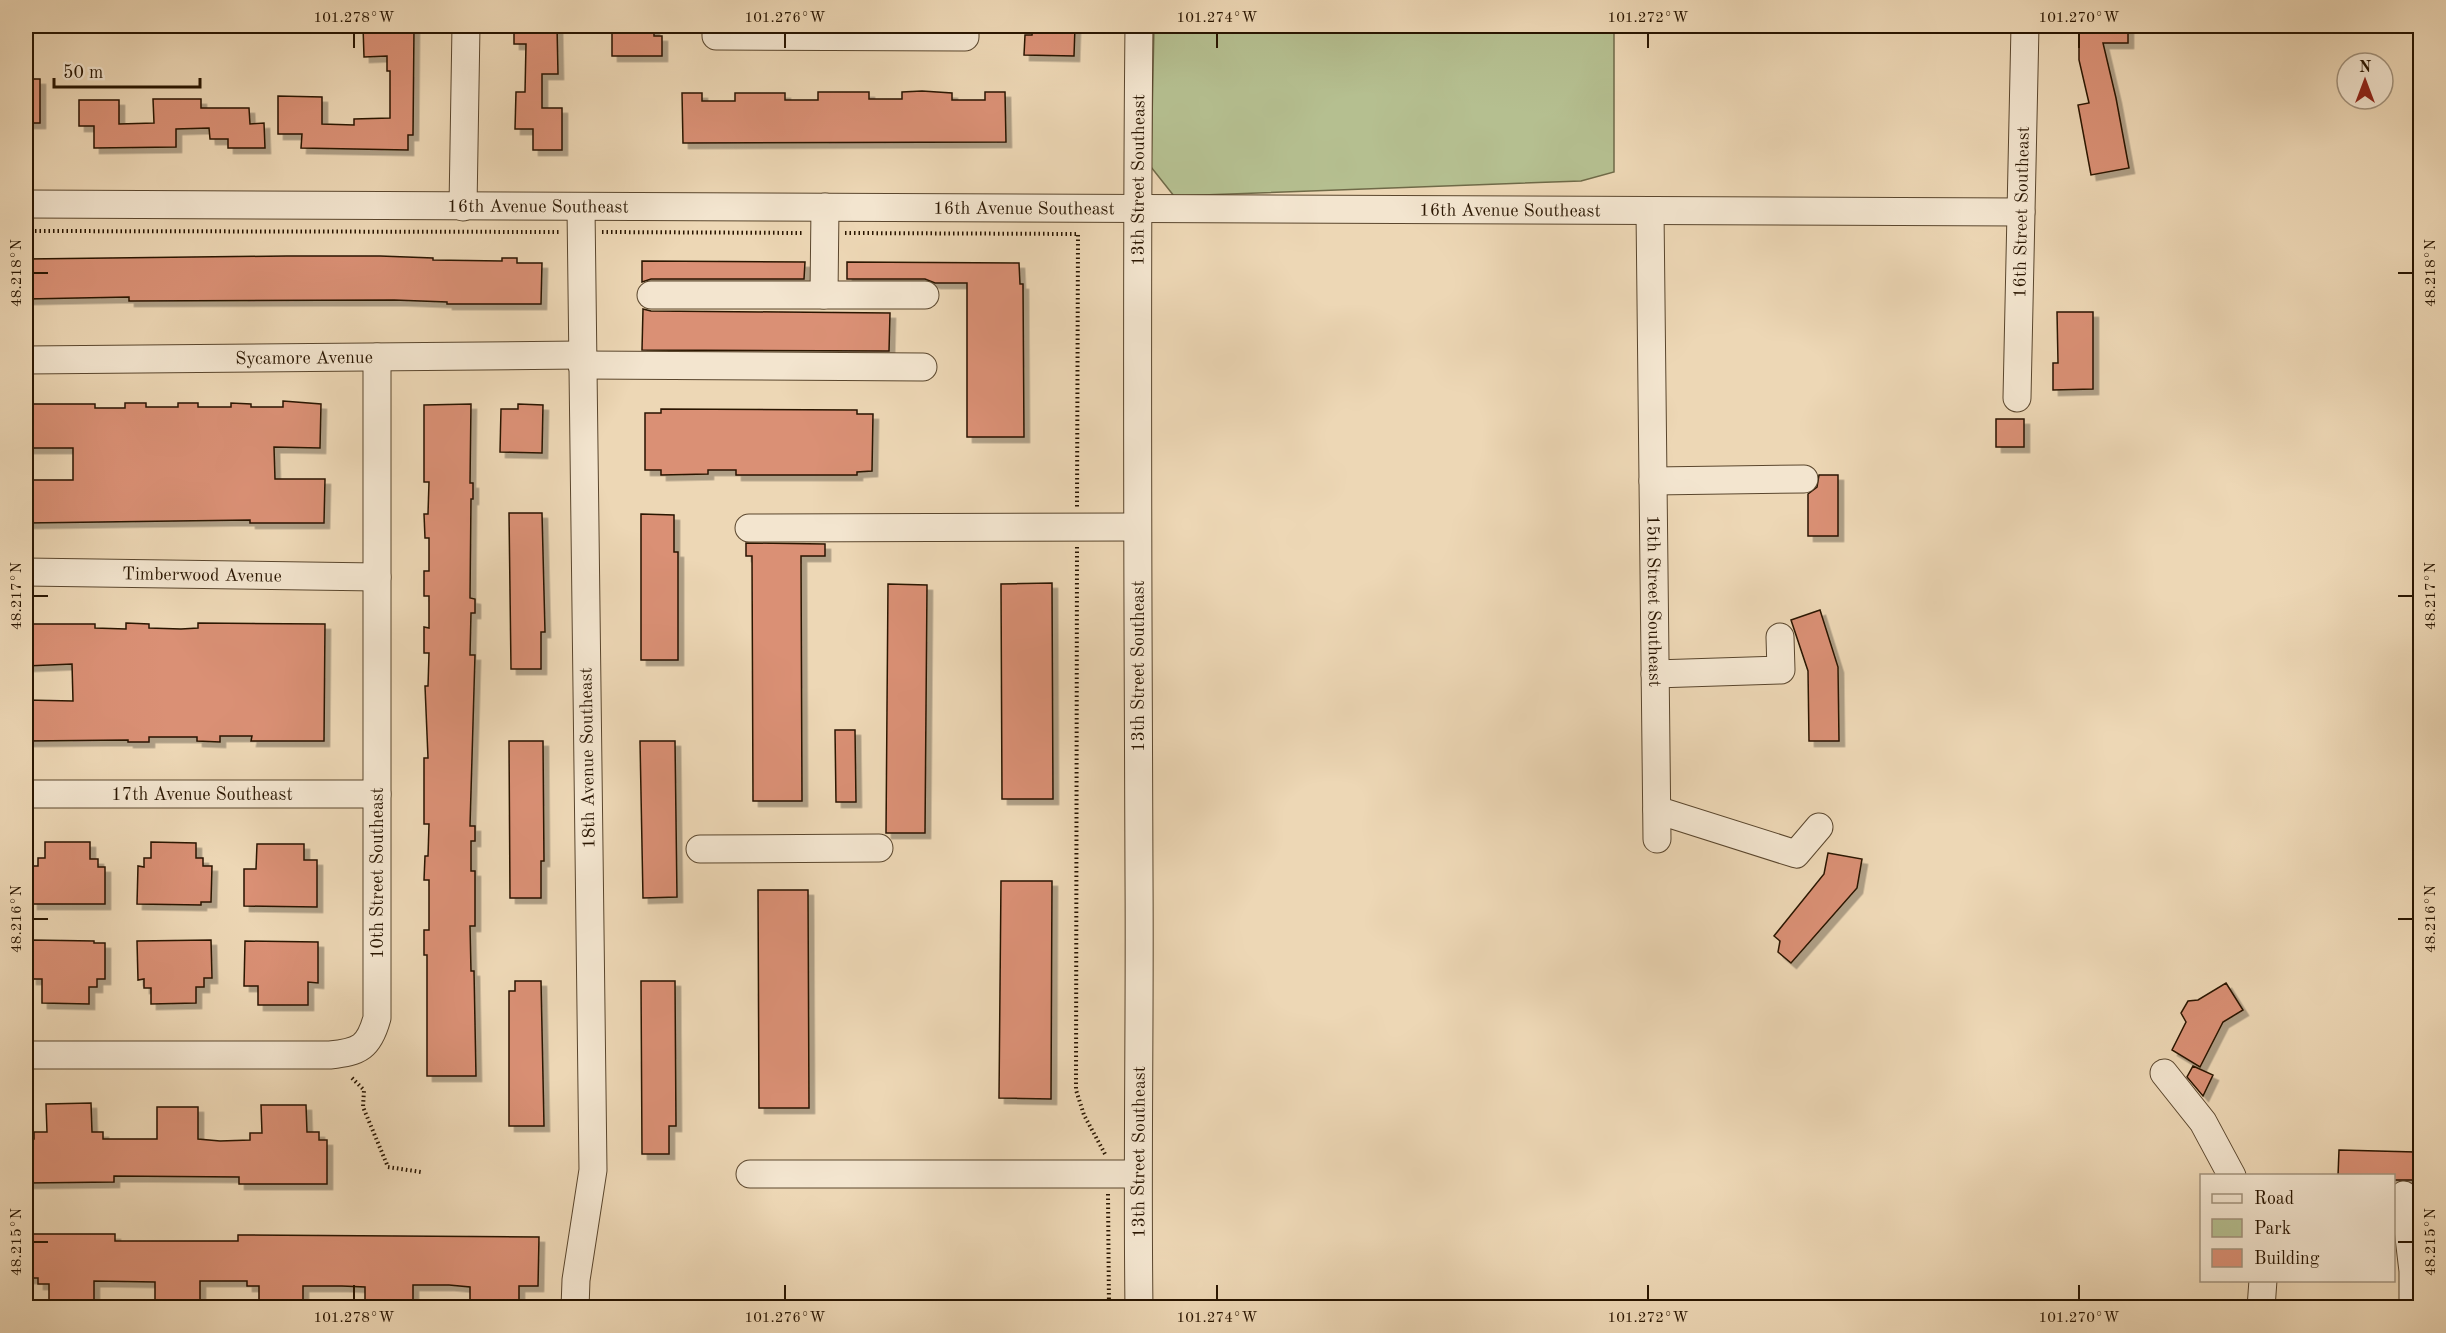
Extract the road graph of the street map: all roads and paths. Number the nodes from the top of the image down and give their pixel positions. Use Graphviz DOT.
graph roads {
  1 [pos="466,26"];
  2 [pos="716,26"];
  3 [pos="1139,26"];
  4 [pos="2025,26"];
  5 [pos="965,31"];
  6 [pos="26,204"];
  7 [pos="464,207"];
  8 [pos="1136,210"];
  9 [pos="1650,211"];
  10 [pos="2021,212"];
  11 [pos="581,220"];
  12 [pos="825,220"];
  13 [pos="26,231"];
  14 [pos="651,295"];
  15 [pos="824,295"];
  16 [pos="925,295"];
  17 [pos="377,357"];
  18 [pos="26,360"];
  19 [pos="582,360"];
  20 [pos="923,367"];
  21 [pos="2017,398"];
  22 [pos="1804,479"];
  23 [pos="1653,481"];
  24 [pos="1077,527"];
  25 [pos="1137,527"];
  26 [pos="749,528"];
  27 [pos="26,572"];
  28 [pos="377,578"];
  29 [pos="1780,637"];
  30 [pos="1655,674"];
  31 [pos="26,794"];
  32 [pos="377,794"];
  33 [pos="1657,810"];
  34 [pos="1819,827"];
  35 [pos="1657,839"];
  36 [pos="879,848"];
  37 [pos="700,849"];
  38 [pos="26,1055"];
  39 [pos="2163,1073"];
  40 [pos="352,1078"];
  41 [pos="421,1172"];
  42 [pos="1107,1173"];
  43 [pos="750,1174"];
  44 [pos="1137,1174"];
  45 [pos="2231,1174"];
  46 [pos="2404,1195"];
  47 [pos="2263,1282"];
  48 [pos="575,1308"];
  49 [pos="1109,1308"];
  50 [pos="1139,1308"];
  51 [pos="2261,1308"];
  52 [pos="2413,1308"];
  1 -- 7 [label="street"];
  2 -- 5 [label="street"];
  3 -- 8 [label="street, 13th Street Southeast"];
  4 -- 10 [label="street, 16th Street Southeast"];
  6 -- 7 [label="street, 16th Avenue Southeast"];
  7 -- 11 [label="street, 16th Avenue Southeast"];
  8 -- 9 [label="street, 16th Avenue Southeast"];
  8 -- 12 [label="street, 16th Avenue Southeast"];
  8 -- 25 [label="street, 13th Street Southeast"];
  9 -- 10 [label="street, 16th Avenue Southeast"];
  9 -- 23 [label="street, 15th Street Southeast"];
  10 -- 21 [label="street, 16th Street Southeast"];
  11 -- 12 [label="street, 16th Avenue Southeast"];
  11 -- 12 [label="path"];
  11 -- 13 [label="path"];
  11 -- 19 [label="street, 18th Avenue Southeast"];
  12 -- 15 [label="street"];
  12 -- 24 [label="path"];
  14 -- 15 [label="street"];
  15 -- 16 [label="street"];
  17 -- 18 [label="street, Sycamore Avenue"];
  17 -- 19 [label="street, Sycamore Avenue"];
  17 -- 28 [label="street, 10th Street Southeast"];
  19 -- 20 [label="street, Sycamore Avenue"];
  19 -- 48 [label="street, 18th Avenue Southeast"];
  22 -- 23 [label="street"];
  23 -- 30 [label="street, 15th Street Southeast"];
  24 -- 25 [label="street"];
  24 -- 26 [label="street"];
  24 -- 42 [label="path"];
  25 -- 44 [label="street, 13th Street Southeast"];
  27 -- 28 [label="street, Timberwood Avenue"];
  28 -- 32 [label="street, 10th Street Southeast"];
  29 -- 30 [label="street"];
  30 -- 33 [label="street, 15th Street Southeast"];
  31 -- 32 [label="street, 17th Avenue Southeast"];
  32 -- 38 [label="street, 10th Street Southeast"];
  33 -- 34 [label="street"];
  33 -- 35 [label="street"];
  36 -- 37 [label="street"];
  39 -- 45 [label="street"];
  40 -- 41 [label="path"];
  42 -- 43 [label="street"];
  42 -- 44 [label="street"];
  42 -- 49 [label="path"];
  44 -- 50 [label="street, 13th Street Southeast"];
  46 -- 52 [label="street"];
  47 -- 51 [label="street"];
}
